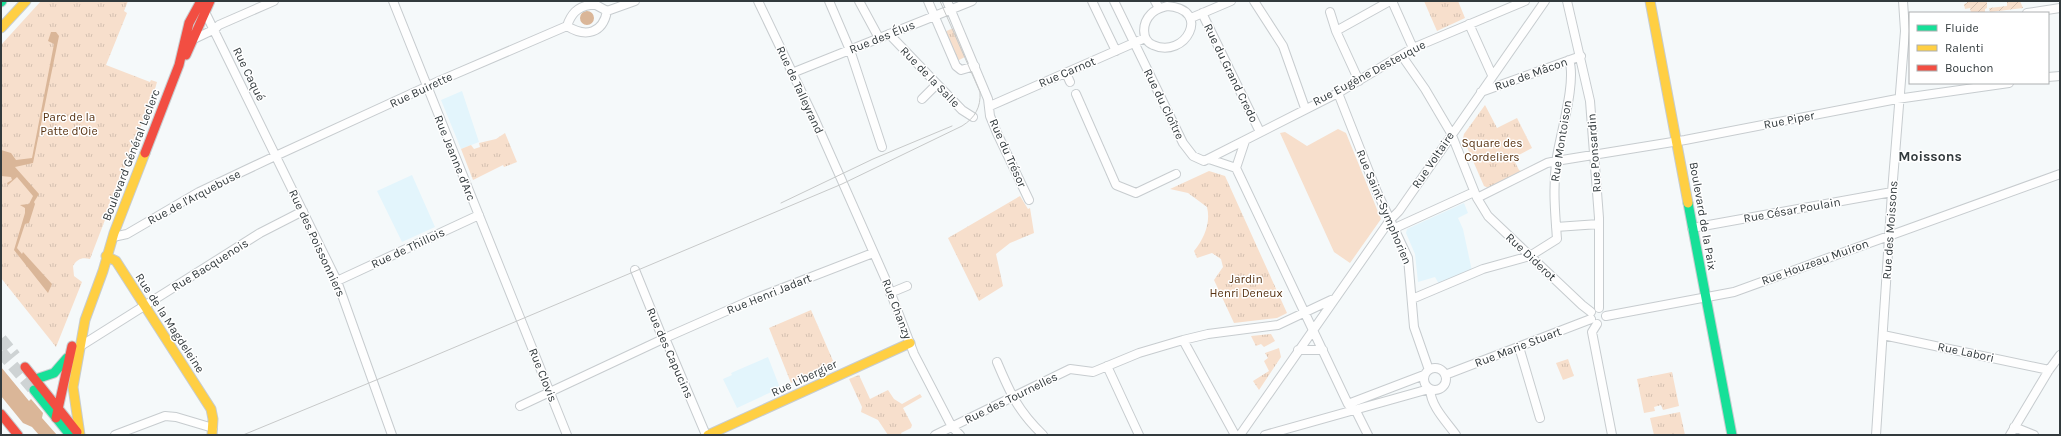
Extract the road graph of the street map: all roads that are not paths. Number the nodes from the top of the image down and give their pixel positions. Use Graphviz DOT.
graph roads {
  1 [pos="26,1"];
  2 [pos="201,1"];
  3 [pos="210,1"];
  4 [pos="274,1"];
  5 [pos="393,1"];
  6 [pos="635,1"];
  7 [pos="758,1"];
  8 [pos="829,1"];
  9 [pos="859,1"];
  10 [pos="928,1"];
  11 [pos="947,1"];
  12 [pos="972,1"];
  13 [pos="1092,1"];
  14 [pos="1114,1"];
  15 [pos="1231,1"];
  16 [pos="1254,1"];
  17 [pos="1391,1"];
  18 [pos="1525,1"];
  19 [pos="1535,1"];
  20 [pos="1545,1"];
  21 [pos="1567,1"];
  22 [pos="1650,1"];
  23 [pos="1903,1"];
  24 [pos="1507,4"];
  25 [pos="1157,5"];
  26 [pos="205,6"];
  27 [pos="1539,8"];
  28 [pos="2060,8"];
  29 [pos="951,9"];
  30 [pos="607,11"];
  31 [pos="1330,12"];
  32 [pos="2034,12"];
  33 [pos="1202,13"];
  34 [pos="934,16"];
  35 [pos="1191,18"];
  36 [pos="1469,24"];
  37 [pos="567,26"];
  38 [pos="1,28"];
  39 [pos="214,30"];
  40 [pos="1908,30"];
  41 [pos="1336,31"];
  42 [pos="888,34"];
  43 [pos="880,38"];
  44 [pos="1145,38"];
  45 [pos="194,39"];
  46 [pos="1135,43"];
  47 [pos="1413,48"];
  48 [pos="850,50"];
  49 [pos="1116,51"];
  50 [pos="1402,56"];
  51 [pos="1581,56"];
  52 [pos="1569,60"];
  53 [pos="179,65"];
  54 [pos="975,66"];
  55 [pos="792,73"];
  56 [pos="1066,74"];
  57 [pos="1492,76"];
  58 [pos="2060,76"];
  59 [pos="2049,77"];
  60 [pos="1359,81"];
  61 [pos="1070,82"];
  62 [pos="937,84"];
  63 [pos="2002,84"];
  64 [pos="428,86"];
  65 [pos="1481,92"];
  66 [pos="1338,93"];
  67 [pos="1077,96"];
  68 [pos="922,99"];
  69 [pos="1900,99"];
  70 [pos="990,106"];
  71 [pos="1306,108"];
  72 [pos="973,117"];
  73 [pos="1260,132"];
  74 [pos="1451,134"];
  75 [pos="1677,140"];
  76 [pos="1245,141"];
  77 [pos="882,147"];
  78 [pos="1595,153"];
  79 [pos="276,156"];
  80 [pos="1209,159"];
  81 [pos="1556,160"];
  82 [pos="1236,168"];
  83 [pos="1176,174"];
  84 [pos="2060,174"];
  85 [pos="840,180"];
  86 [pos="1892,192"];
  87 [pos="1476,195"];
  88 [pos="1029,200"];
  89 [pos="303,211"];
  90 [pos="479,215"];
  91 [pos="1390,220"];
  92 [pos="1599,224"];
  93 [pos="1556,227"];
  94 [pos="1395,228"];
  95 [pos="1692,228"];
  96 [pos="1890,236"];
  97 [pos="113,237"];
  98 [pos="873,253"];
  99 [pos="106,256"];
  100 [pos="1530,256"];
  101 [pos="635,270"];
  102 [pos="337,281"];
  103 [pos="907,286"];
  104 [pos="890,293"];
  105 [pos="1706,298"];
  106 [pos="1334,299"];
  107 [pos="1412,299"];
  108 [pos="145,306"];
  109 [pos="519,314"];
  110 [pos="1306,314"];
  111 [pos="1594,316"];
  112 [pos="1606,316"];
  113 [pos="1313,329"];
  114 [pos="1883,335"];
  115 [pos="664,338"];
  116 [pos="1183,340"];
  117 [pos="910,342"];
  118 [pos="79,347"];
  119 [pos="1519,347"];
  120 [pos="1298,350"];
  121 [pos="1323,350"];
  122 [pos="69,355"];
  123 [pos="2060,355"];
  124 [pos="997,362"];
  125 [pos="1107,366"];
  126 [pos="25,367"];
  127 [pos="1070,369"];
  128 [pos="2050,369"];
  129 [pos="2060,371"];
  130 [pos="1427,373"];
  131 [pos="1445,375"];
  132 [pos="36,379"];
  133 [pos="1429,389"];
  134 [pos="34,390"];
  135 [pos="550,391"];
  136 [pos="73,396"];
  137 [pos="1012,396"];
  138 [pos="58,406"];
  139 [pos="520,406"];
  140 [pos="1352,407"];
  141 [pos="47,408"];
  142 [pos="1,414"];
  143 [pos="56,418"];
  144 [pos="1540,418"];
  145 [pos="952,427"];
  146 [pos="2014,427"];
  147 [pos="1247,431"];
  148 [pos="212,432"];
  149 [pos="18,435"];
  150 [pos="70,435"];
  151 [pos="80,435"];
  152 [pos="115,435"];
  153 [pos="392,435"];
  154 [pos="567,435"];
  155 [pos="707,435"];
  156 [pos="935,435"];
  157 [pos="960,435"];
  158 [pos="1043,435"];
  159 [pos="1139,435"];
  160 [pos="1235,435"];
  161 [pos="1240,435"];
  162 [pos="1265,435"];
  163 [pos="1368,435"];
  164 [pos="1456,435"];
  165 [pos="1612,435"];
  166 [pos="1732,435"];
  167 [pos="1876,435"];
  168 [pos="2010,435"];
  169 [pos="2034,435"];
  1 -- 38 [label="main road"];
  2 -- 53 [label="main road, Boulevard Général Leclerc"];
  3 -- 26 [label="main road, Boulevard Général Leclerc"];
  4 -- 39 [label="street"];
  5 -- 64 [label="street, Rue Jeanne d'Arc"];
  6 -- 30 [label="street"];
  7 -- 55 [label="street, Rue de Talleyrand"];
  8 -- 48 [label="street"];
  9 -- 43 [label="street"];
  10 -- 34 [label="street"];
  11 -- 29 [label="street, Rue du Trésor"];
  12 -- 29 [label="street, Rue des Élus"];
  13 -- 49 [label="street"];
  14 -- 46 [label="street, Rue du Cloître"];
  15 -- 33 [label="street"];
  16 -- 71 [label="street"];
  17 -- 41 [label="street"];
  17 -- 47 [label="street"];
  18 -- 24 [label="street, Rue Eugène Desteuque"];
  19 -- 27 [label="street"];
  20 -- 27 [label="street, Rue Voltaire"];
  21 -- 51 [label="street, Rue Ponsardin"];
  22 -- 75 [label="main road, Boulevard de la Paix"];
  23 -- 40 [label="street, Rue des Moissons"];
  24 -- 36 [label="street, Rue Eugène Desteuque"];
  25 -- 35 [label="street"];
  25 -- 44 [label="street"];
  26 -- 39 [label="street, Rue Caqué"];
  26 -- 45 [label="main road, Boulevard Général Leclerc"];
  27 -- 57 [label="street, Rue Voltaire"];
  28 -- 32 [label="street"];
  29 -- 34 [label="street, Rue des Élus"];
  29 -- 54 [label="street, Rue du Trésor"];
  30 -- 37 [label="street"];
  30 -- 37 [label="street"];
  31 -- 41 [label="street"];
  33 -- 35 [label="street"];
  33 -- 73 [label="street, Rue du Grand Credo"];
  34 -- 42 [label="street, Rue des Élus"];
  34 -- 54 [label="street"];
  35 -- 44 [label="street"];
  36 -- 47 [label="street, Rue Eugène Desteuque"];
  36 -- 57 [label="street"];
  37 -- 64 [label="street, Rue Buirette"];
  39 -- 45 [label="street"];
  39 -- 79 [label="street, Rue Caqué"];
  40 -- 69 [label="street, Rue des Moissons"];
  41 -- 60 [label="street"];
  42 -- 43 [label="street, Rue des Élus"];
  42 -- 62 [label="street, Rue de la Salle"];
  43 -- 48 [label="street, Rue des Élus"];
  44 -- 46 [label="street, Rue Carnot"];
  45 -- 53 [label="main road, Boulevard Général Leclerc"];
  46 -- 49 [label="street, Rue Carnot"];
  46 -- 80 [label="street, Rue du Cloître"];
  47 -- 50 [label="street, Rue Eugène Desteuque"];
  48 -- 55 [label="street, Rue des Élus"];
  48 -- 77 [label="street"];
  49 -- 56 [label="street, Rue Carnot"];
  50 -- 60 [label="street, Rue Eugène Desteuque"];
  50 -- 74 [label="street, Rue Diderot"];
  51 -- 52 [label="street, Rue de Mâcon"];
  51 -- 78 [label="street, Rue Ponsardin"];
  52 -- 65 [label="street, Rue de Mâcon"];
  52 -- 81 [label="street, Rue Montoison"];
  53 -- 97 [label="main road, Boulevard Général Leclerc"];
  54 -- 70 [label="street, Rue du Trésor"];
  55 -- 85 [label="street, Rue de Talleyrand"];
  56 -- 61 [label="street"];
  56 -- 70 [label="street, Rue Carnot"];
  57 -- 65 [label="street, Rue Voltaire"];
  58 -- 59 [label="street"];
  60 -- 66 [label="street, Rue Eugène Desteuque"];
  62 -- 68 [label="street"];
  62 -- 72 [label="street, Rue de la Salle"];
  63 -- 69 [label="street, Rue Piper"];
  64 -- 79 [label="street, Rue Buirette"];
  64 -- 90 [label="street, Rue Jeanne d'Arc"];
  65 -- 74 [label="street, Rue Voltaire"];
  66 -- 71 [label="street, Rue Eugène Desteuque"];
  66 -- 91 [label="street, Rue Saint-Symphorien"];
  67 -- 83 [label="street"];
  69 -- 75 [label="street, Rue Piper"];
  69 -- 86 [label="street, Rue des Moissons"];
  70 -- 88 [label="street, Rue du Trésor"];
  71 -- 73 [label="street, Rue Eugène Desteuque"];
  73 -- 76 [label="street, Rue Eugène Desteuque"];
  74 -- 87 [label="street, Rue Diderot"];
  74 -- 91 [label="street, Rue Voltaire"];
  75 -- 78 [label="street, Rue Piper"];
  75 -- 95 [label="main road, Boulevard de la Paix"];
  76 -- 80 [label="street, Rue Eugène Desteuque"];
  76 -- 82 [label="street"];
  78 -- 81 [label="street, Rue Piper"];
  78 -- 92 [label="street, Rue Ponsardin"];
  79 -- 89 [label="street, Rue des Poissonniers"];
  79 -- 97 [label="street, Rue de l'Arquebuse"];
  80 -- 82 [label="street"];
  81 -- 87 [label="street, Rue Piper"];
  81 -- 93 [label="street, Rue Montoison"];
  82 -- 110 [label="street"];
  84 -- 96 [label="street, Rue Houzeau Muiron"];
  85 -- 98 [label="street, Rue Chanzy"];
  86 -- 95 [label="street, Rue César Poulain"];
  86 -- 96 [label="street, Rue des Moissons"];
  87 -- 94 [label="street, Rue Piper"];
  87 -- 100 [label="street, Rue Diderot"];
  89 -- 102 [label="street, Rue des Poissonniers"];
  89 -- 108 [label="street, Rue Bacquenois"];
  90 -- 102 [label="street, Rue de Thillois"];
  90 -- 109 [label="street, Rue Jeanne d'Arc"];
  91 -- 94 [label="street, Rue Saint-Symphorien"];
  91 -- 106 [label="street, Rue Voltaire"];
  92 -- 93 [label="street"];
  92 -- 111 [label="street, Rue Ponsardin"];
  93 -- 100 [label="street, Rue Montoison"];
  94 -- 107 [label="street, Rue Saint-Symphorien"];
  95 -- 105 [label="main road, Boulevard de la Paix"];
  96 -- 105 [label="street, Rue Houzeau Muiron"];
  96 -- 114 [label="street, Rue des Moissons"];
  97 -- 99 [label="main road, Boulevard Général Leclerc"];
  98 -- 104 [label="street, Rue Chanzy"];
  98 -- 115 [label="street, Rue Henri Jadart"];
  99 -- 108 [label="main road, Rue de la Magdeleine"];
  99 -- 118 [label="main road, Boulevard Général Leclerc"];
  99 -- 122 [label="main road, Boulevard Général Leclerc"];
  100 -- 107 [label="street"];
  100 -- 111 [label="street, Rue Diderot"];
  101 -- 115 [label="street, Rue des Capucins"];
  102 -- 153 [label="street, Rue des Poissonniers"];
  103 -- 104 [label="street"];
  104 -- 117 [label="street, Rue Chanzy"];
  105 -- 112 [label="street, Rue Houzeau Muiron"];
  105 -- 166 [label="main road, Boulevard de la Paix"];
  106 -- 110 [label="street, Rue Voltaire"];
  106 -- 113 [label="street, Rue Voltaire"];
  107 -- 130 [label="street, Rue Saint-Symphorien"];
  108 -- 118 [label="street, Rue Bacquenois"];
  108 -- 148 [label="main road, Rue de la Magdeleine"];
  109 -- 135 [label="street, Rue Clovis"];
  110 -- 113 [label="street"];
  110 -- 116 [label="street, Rue Voltaire"];
  111 -- 112 [label="street, Rue Diderot"];
  111 -- 112 [label="street"];
  111 -- 119 [label="street, Rue Marie Stuart"];
  111 -- 165 [label="street, Rue Ponsardin"];
  113 -- 120 [label="street, Rue Voltaire"];
  113 -- 121 [label="street"];
  114 -- 128 [label="street, Rue Labori"];
  114 -- 167 [label="street, Rue des Moissons"];
  115 -- 135 [label="street, Rue Henri Jadart"];
  115 -- 155 [label="street, Rue des Capucins"];
  116 -- 125 [label="street, Rue Voltaire"];
  116 -- 160 [label="street"];
  117 -- 145 [label="street, Rue Chanzy"];
  117 -- 155 [label="main road, Rue Libergier"];
  118 -- 136 [label="main road, Boulevard Général Leclerc"];
  119 -- 131 [label="street, Rue Marie Stuart"];
  119 -- 144 [label="street"];
  120 -- 121 [label="street"];
  120 -- 147 [label="street, Rue Voltaire"];
  121 -- 140 [label="street"];
  122 -- 132 [label="main road"];
  122 -- 138 [label="main road, Boulevard Général Leclerc"];
  123 -- 128 [label="street"];
  124 -- 137 [label="street"];
  125 -- 127 [label="street, Rue Voltaire"];
  125 -- 159 [label="street"];
  126 -- 132 [label="main road"];
  127 -- 137 [label="street, Rue des Tournelles"];
  128 -- 129 [label="street, Rue Labori"];
  128 -- 146 [label="street"];
  130 -- 131 [label="street"];
  130 -- 133 [label="street"];
  130 -- 140 [label="street"];
  131 -- 133 [label="street"];
  132 -- 138 [label="main road"];
  133 -- 140 [label="street"];
  133 -- 164 [label="street"];
  134 -- 141 [label="main road"];
  135 -- 139 [label="street, Rue Henri Jadart"];
  135 -- 154 [label="street, Rue Clovis"];
  136 -- 138 [label="main road"];
  136 -- 151 [label="main road, Boulevard Général Leclerc"];
  137 -- 145 [label="street, Rue des Tournelles"];
  137 -- 158 [label="street"];
  138 -- 141 [label="main road"];
  138 -- 143 [label="main road, Boulevard Général Leclerc"];
  138 -- 151 [label="main road"];
  140 -- 162 [label="street"];
  140 -- 163 [label="street"];
  141 -- 143 [label="main road"];
  142 -- 149 [label="main road"];
  143 -- 150 [label="main road"];
  145 -- 156 [label="street, Rue des Tournelles"];
  145 -- 157 [label="street, Rue Chanzy"];
  146 -- 168 [label="street"];
  146 -- 169 [label="street"];
  147 -- 161 [label="street, Rue Voltaire"];
  148 -- 152 [label="street"];
}
